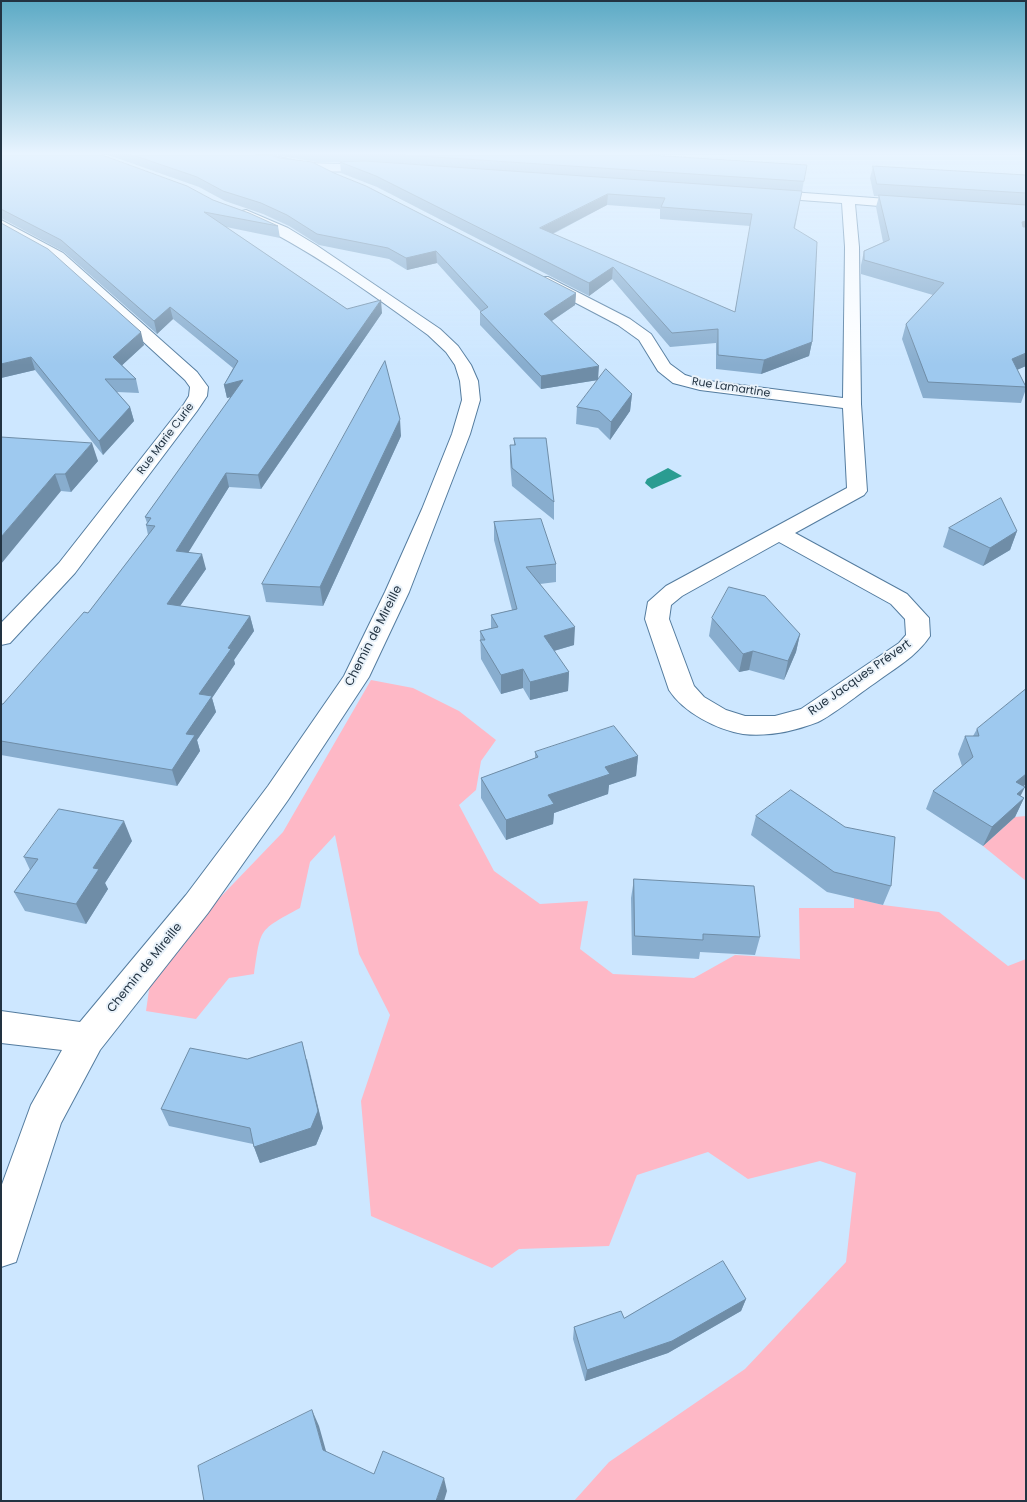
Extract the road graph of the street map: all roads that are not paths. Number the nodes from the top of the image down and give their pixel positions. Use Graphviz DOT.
graph roads {
  1 [pos="3,225"];
  2 [pos="270,225"];
  3 [pos="850,225"];
  4 [pos="529,272"];
  5 [pos="852,404"];
  6 [pos="780,534"];
  7 [pos="1,638"];
  8 [pos="1,1027"];
  9 [pos="88,1039"];
  10 [pos="1,1247"];
  1 -- 7 [label="street, Rue Marie Curie"];
  2 -- 9 [label="street, Chemin de Mireille"];
  3 -- 5 [label="street"];
  4 -- 5 [label="street, Rue Lamartine"];
  5 -- 6 [label="street, Rue Jacques Prévert"];
  6 -- 6 [label="street, Rue Jacques Prévert"];
  8 -- 9 [label="street"];
  9 -- 10 [label="street, Chemin de Mireille"];
}
